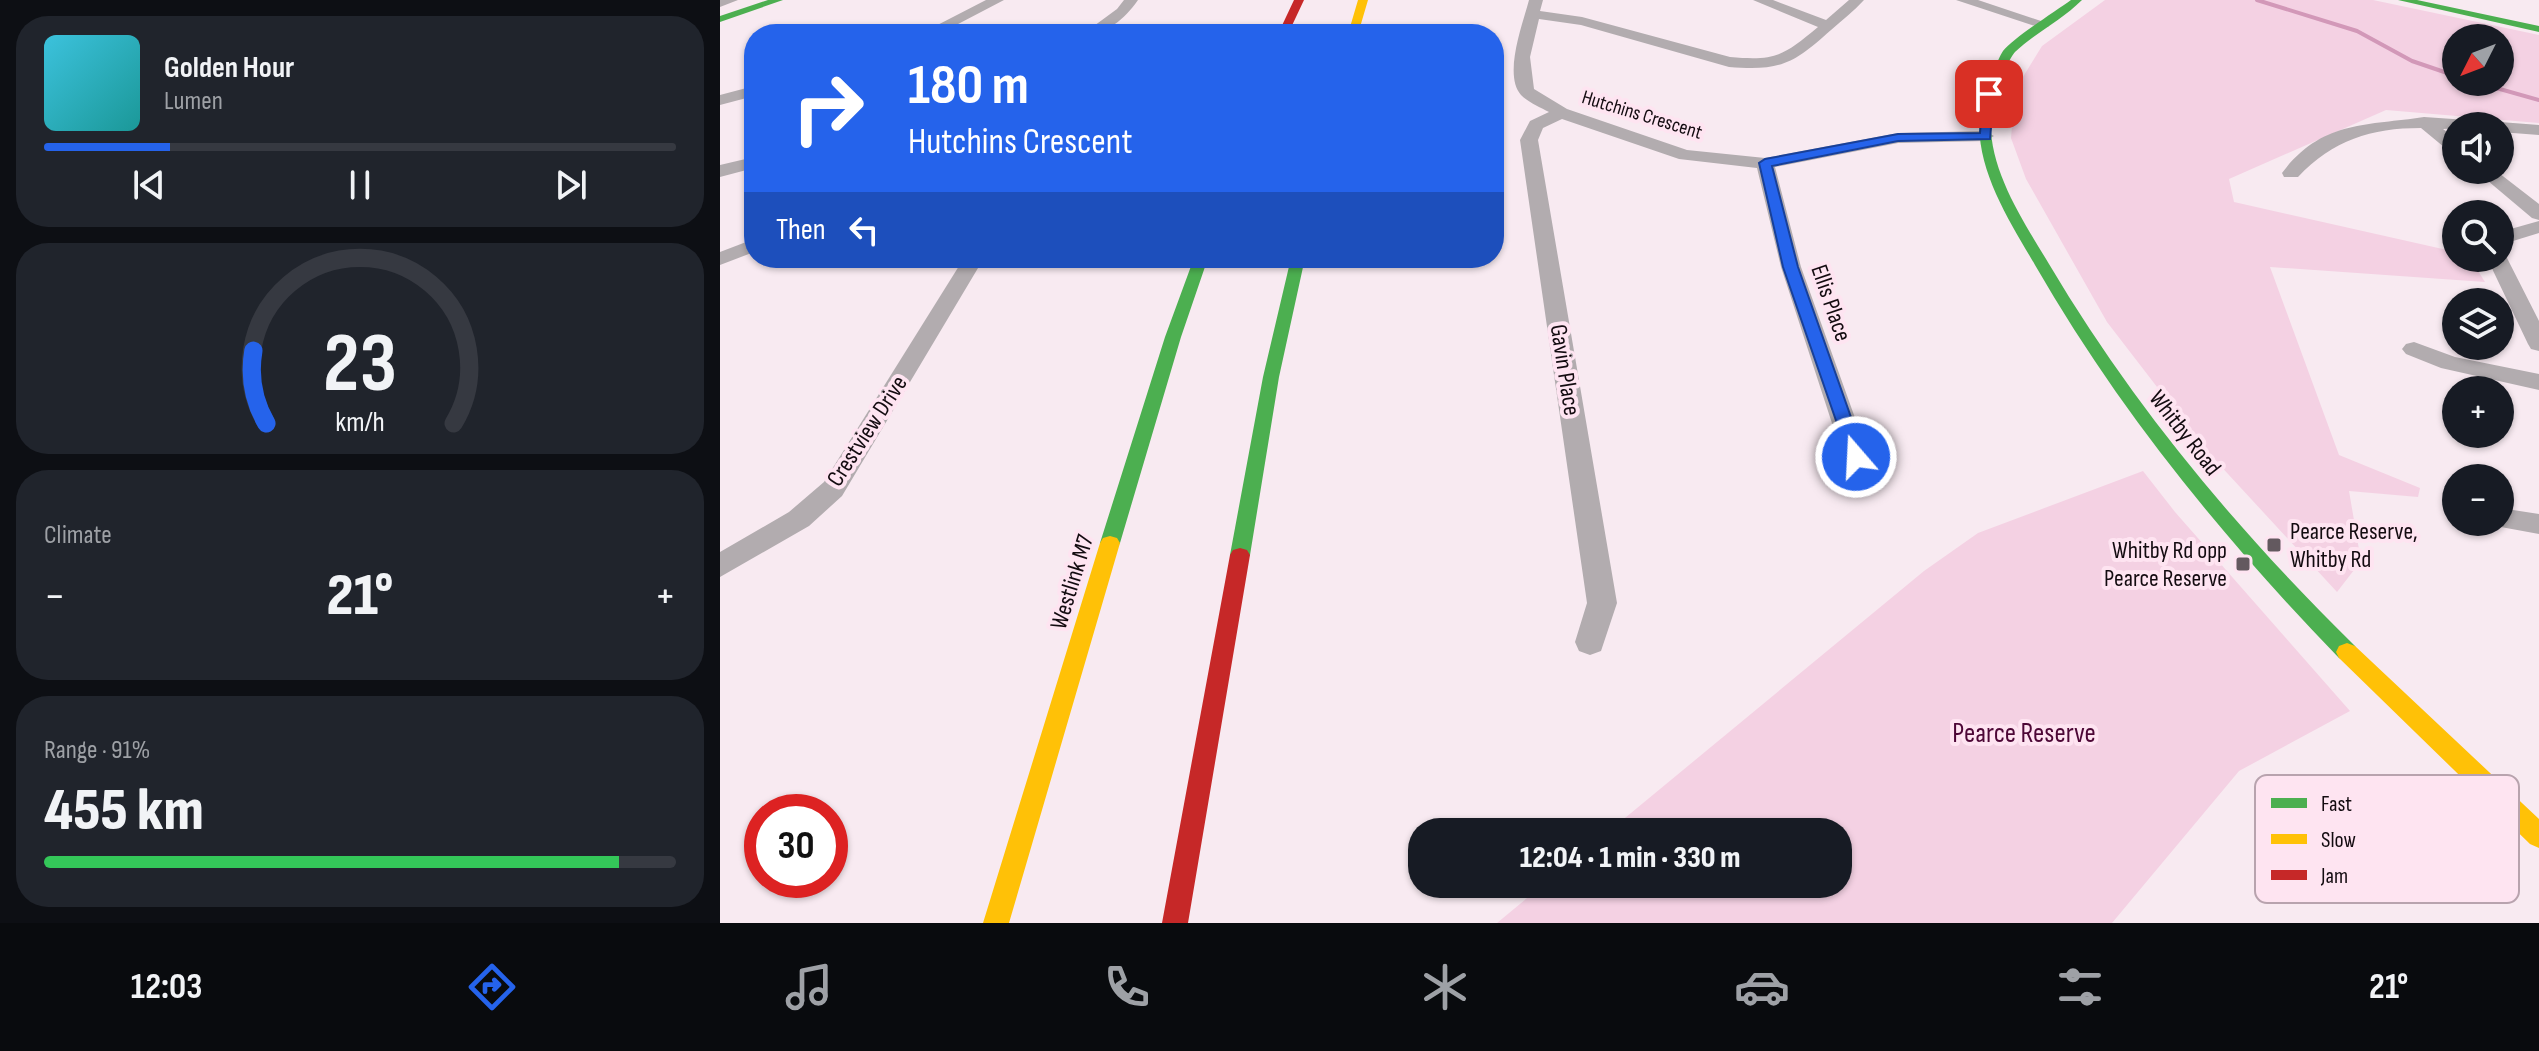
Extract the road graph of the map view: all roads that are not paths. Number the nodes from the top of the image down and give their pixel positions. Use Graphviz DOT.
graph roads {
  1 [pos="731,0"];
  2 [pos="746,0"];
  3 [pos="778,0"];
  4 [pos="997,0"];
  5 [pos="1131,0"];
  6 [pos="1299,0"];
  7 [pos="1363,0"];
  8 [pos="1760,0"];
  9 [pos="1857,0"];
  10 [pos="1963,0"];
  11 [pos="2077,0"];
  12 [pos="2407,0"];
  13 [pos="720,5"];
  14 [pos="1534,7"];
  15 [pos="720,19"];
  16 [pos="948,24"];
  17 [pos="1105,24"];
  18 [pos="1288,24"];
  19 [pos="1356,24"];
  20 [pos="2043,24"];
  21 [pos="1826,25"];
  22 [pos="2539,29"];
  23 [pos="744,94"];
  24 [pos="720,100"];
  25 [pos="1561,113"];
  26 [pos="2424,122"];
  27 [pos="2442,123"];
  28 [pos="2514,128"];
  29 [pos="2539,130"];
  30 [pos="1985,136"];
  31 [pos="2442,137"];
  32 [pos="1765,163"];
  33 [pos="744,165"];
  34 [pos="720,171"];
  35 [pos="2291,173"];
  36 [pos="2502,184"];
  37 [pos="2539,214"];
  38 [pos="2539,227"];
  39 [pos="2514,232"];
  40 [pos="744,249"];
  41 [pos="720,259"];
  42 [pos="968,268"];
  43 [pos="1197,268"];
  44 [pos="1296,268"];
  45 [pos="2504,272"];
  46 [pos="2539,343"];
  47 [pos="2414,349"];
  48 [pos="2539,382"];
  49 [pos="1856,457"];
  50 [pos="2514,520"];
  51 [pos="2539,524"];
  52 [pos="720,566"];
  53 [pos="1590,642"];
  54 [pos="2473,775"];
  55 [pos="2519,817"];
  56 [pos="2539,836"];
  57 [pos="996,923"];
  58 [pos="1175,923"];
  1 -- 13 [label="street"];
  2 -- 13 [label="main road"];
  3 -- 15 [label="main road"];
  4 -- 16 [label="street"];
  5 -- 17 [label="street"];
  6 -- 18 [label="main road"];
  7 -- 19 [label="main road"];
  8 -- 21 [label="street"];
  9 -- 21 [label="street"];
  10 -- 20 [label="street"];
  11 -- 20 [label="main road, Whitby Road"];
  12 -- 22 [label="main road"];
  14 -- 21 [label="street"];
  14 -- 25 [label="street, Hutchins Crescent"];
  20 -- 30 [label="main road, Whitby Road"];
  23 -- 24 [label="street"];
  25 -- 32 [label="street, Hutchins Crescent"];
  25 -- 53 [label="street, Gavin Place"];
  26 -- 27 [label="street"];
  26 -- 31 [label="street"];
  26 -- 35 [label="street"];
  28 -- 29 [label="street"];
  30 -- 32 [label="street, Hutchins Crescent"];
  30 -- 54 [label="main road, Whitby Road"];
  32 -- 49 [label="street, Ellis Place"];
  33 -- 34 [label="street"];
  36 -- 37 [label="street"];
  38 -- 39 [label="street"];
  40 -- 41 [label="street"];
  42 -- 52 [label="street, Crestview Drive"];
  43 -- 57 [label="main road, Westlink M7"];
  44 -- 58 [label="main road"];
  45 -- 46 [label="street"];
  47 -- 48 [label="street"];
  50 -- 51 [label="street"];
  55 -- 56 [label="main road, Whitby Road"];
}
